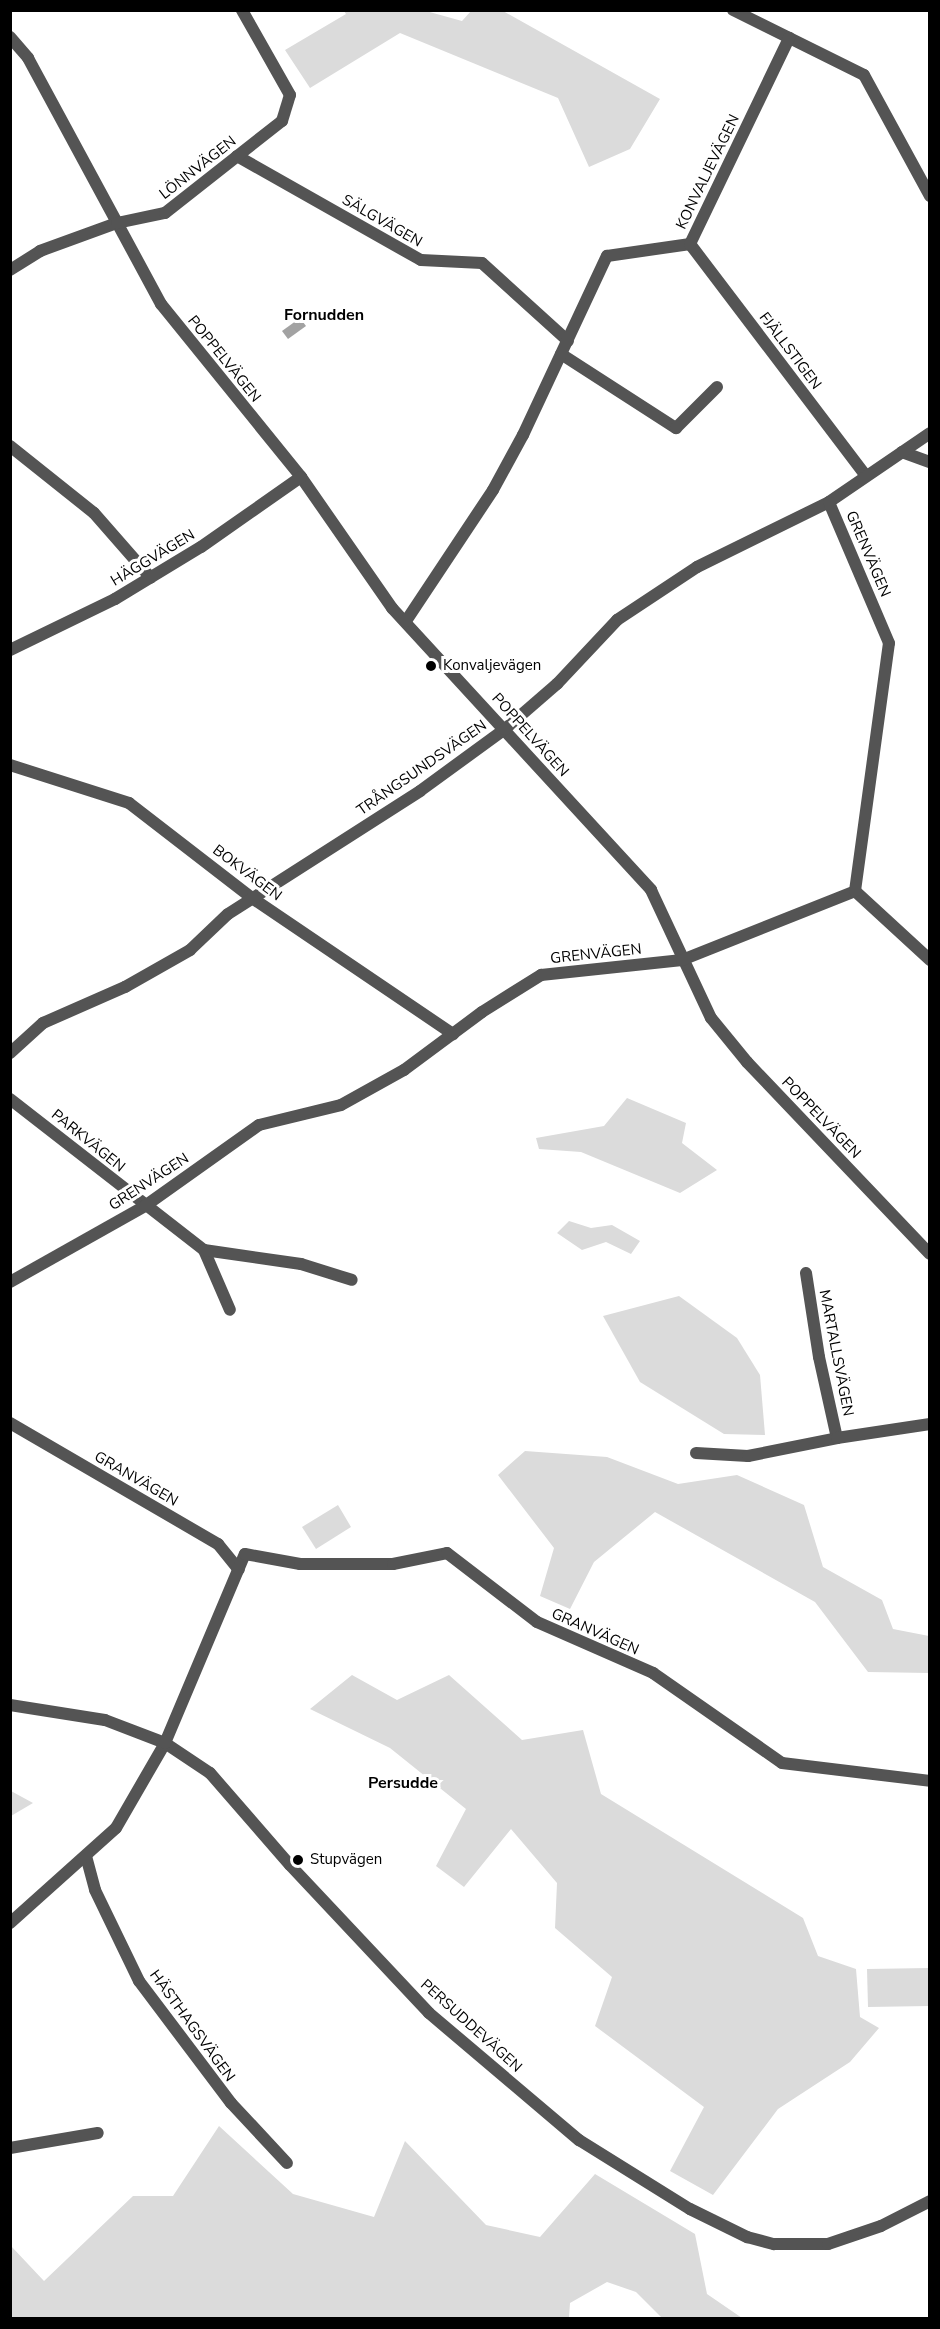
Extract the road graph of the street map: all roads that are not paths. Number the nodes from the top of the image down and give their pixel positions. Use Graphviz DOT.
graph roads {
  1 [pos="242,10"];
  2 [pos="733,10"];
  3 [pos="10,37"];
  4 [pos="789,38"];
  5 [pos="237,156"];
  6 [pos="930,196"];
  7 [pos="117,224"];
  8 [pos="690,244"];
  9 [pos="10,270"];
  10 [pos="568,341"];
  11 [pos="561,354"];
  12 [pos="717,387"];
  13 [pos="930,433"];
  14 [pos="10,446"];
  15 [pos="902,452"];
  16 [pos="930,462"];
  17 [pos="866,476"];
  18 [pos="301,477"];
  19 [pos="829,502"];
  20 [pos="150,578"];
  21 [pos="406,621"];
  22 [pos="10,650"];
  23 [pos="505,729"];
  24 [pos="10,765"];
  25 [pos="855,891"];
  26 [pos="252,898"];
  27 [pos="682,960"];
  28 [pos="930,960"];
  29 [pos="453,1034"];
  30 [pos="10,1053"];
  31 [pos="10,1099"];
  32 [pos="145,1206"];
  33 [pos="204,1250"];
  34 [pos="930,1254"];
  35 [pos="806,1273"];
  36 [pos="352,1280"];
  37 [pos="10,1282"];
  38 [pos="230,1310"];
  39 [pos="10,1423"];
  40 [pos="930,1424"];
  41 [pos="837,1438"];
  42 [pos="696,1453"];
  43 [pos="239,1570"];
  44 [pos="10,1706"];
  45 [pos="165,1743"];
  46 [pos="930,1781"];
  47 [pos="86,1856"];
  48 [pos="10,1923"];
  49 [pos="98,2133"];
  50 [pos="10,2148"];
  51 [pos="287,2163"];
  52 [pos="930,2201"];
  1 -- 5 [label="street, LÖNNVÄGEN"];
  2 -- 4 [label="street"];
  3 -- 7 [label="street, POPPELVÄGEN"];
  4 -- 6 [label="street"];
  4 -- 8 [label="street, KONVALJEVÄGEN"];
  5 -- 7 [label="street, LÖNNVÄGEN"];
  5 -- 10 [label="street, SÄLGVÄGEN"];
  7 -- 9 [label="street, LÖNNVÄGEN"];
  7 -- 18 [label="street, POPPELVÄGEN"];
  8 -- 10 [label="street, KONVALJEVÄGEN"];
  8 -- 17 [label="street, FJÄLLSTIGEN"];
  10 -- 11 [label="street, KONVALJEVÄGEN"];
  11 -- 12 [label="street"];
  11 -- 21 [label="street, KONVALJEVÄGEN"];
  13 -- 15 [label="street, TRÅNGSUNDSVÄGEN"];
  14 -- 20 [label="street"];
  15 -- 16 [label="street"];
  15 -- 17 [label="street, TRÅNGSUNDSVÄGEN"];
  17 -- 19 [label="street, TRÅNGSUNDSVÄGEN"];
  18 -- 20 [label="street, HÄGGVÄGEN"];
  18 -- 21 [label="street, POPPELVÄGEN"];
  19 -- 23 [label="street, TRÅNGSUNDSVÄGEN"];
  19 -- 25 [label="street, GRENVÄGEN"];
  20 -- 22 [label="street, HÄGGVÄGEN"];
  21 -- 23 [label="street, POPPELVÄGEN"];
  23 -- 26 [label="street, TRÅNGSUNDSVÄGEN"];
  23 -- 27 [label="street, POPPELVÄGEN"];
  24 -- 26 [label="street, BOKVÄGEN"];
  25 -- 27 [label="street, GRENVÄGEN"];
  25 -- 28 [label="street"];
  26 -- 29 [label="street, BOKVÄGEN"];
  26 -- 30 [label="street, TRÅNGSUNDSVÄGEN"];
  27 -- 29 [label="street, GRENVÄGEN"];
  27 -- 34 [label="street, POPPELVÄGEN"];
  29 -- 32 [label="street, GRENVÄGEN"];
  31 -- 32 [label="street, PARKVÄGEN"];
  32 -- 33 [label="street, PARKVÄGEN"];
  32 -- 37 [label="street, GRENVÄGEN"];
  33 -- 36 [label="street, PARKVÄGEN"];
  33 -- 38 [label="street, PARKVÄGEN"];
  35 -- 41 [label="street, MARTALLSVÄGEN"];
  39 -- 43 [label="street, GRANVÄGEN"];
  40 -- 41 [label="street, MARTALLSVÄGEN"];
  41 -- 42 [label="street, MARTALLSVÄGEN"];
  43 -- 45 [label="street"];
  43 -- 46 [label="street, GRANVÄGEN"];
  44 -- 45 [label="street, PERSUDDEVÄGEN"];
  45 -- 47 [label="street"];
  45 -- 52 [label="street, PERSUDDEVÄGEN"];
  47 -- 48 [label="street"];
  47 -- 51 [label="street, HÄSTHAGSVÄGEN"];
  49 -- 50 [label="street"];
}
